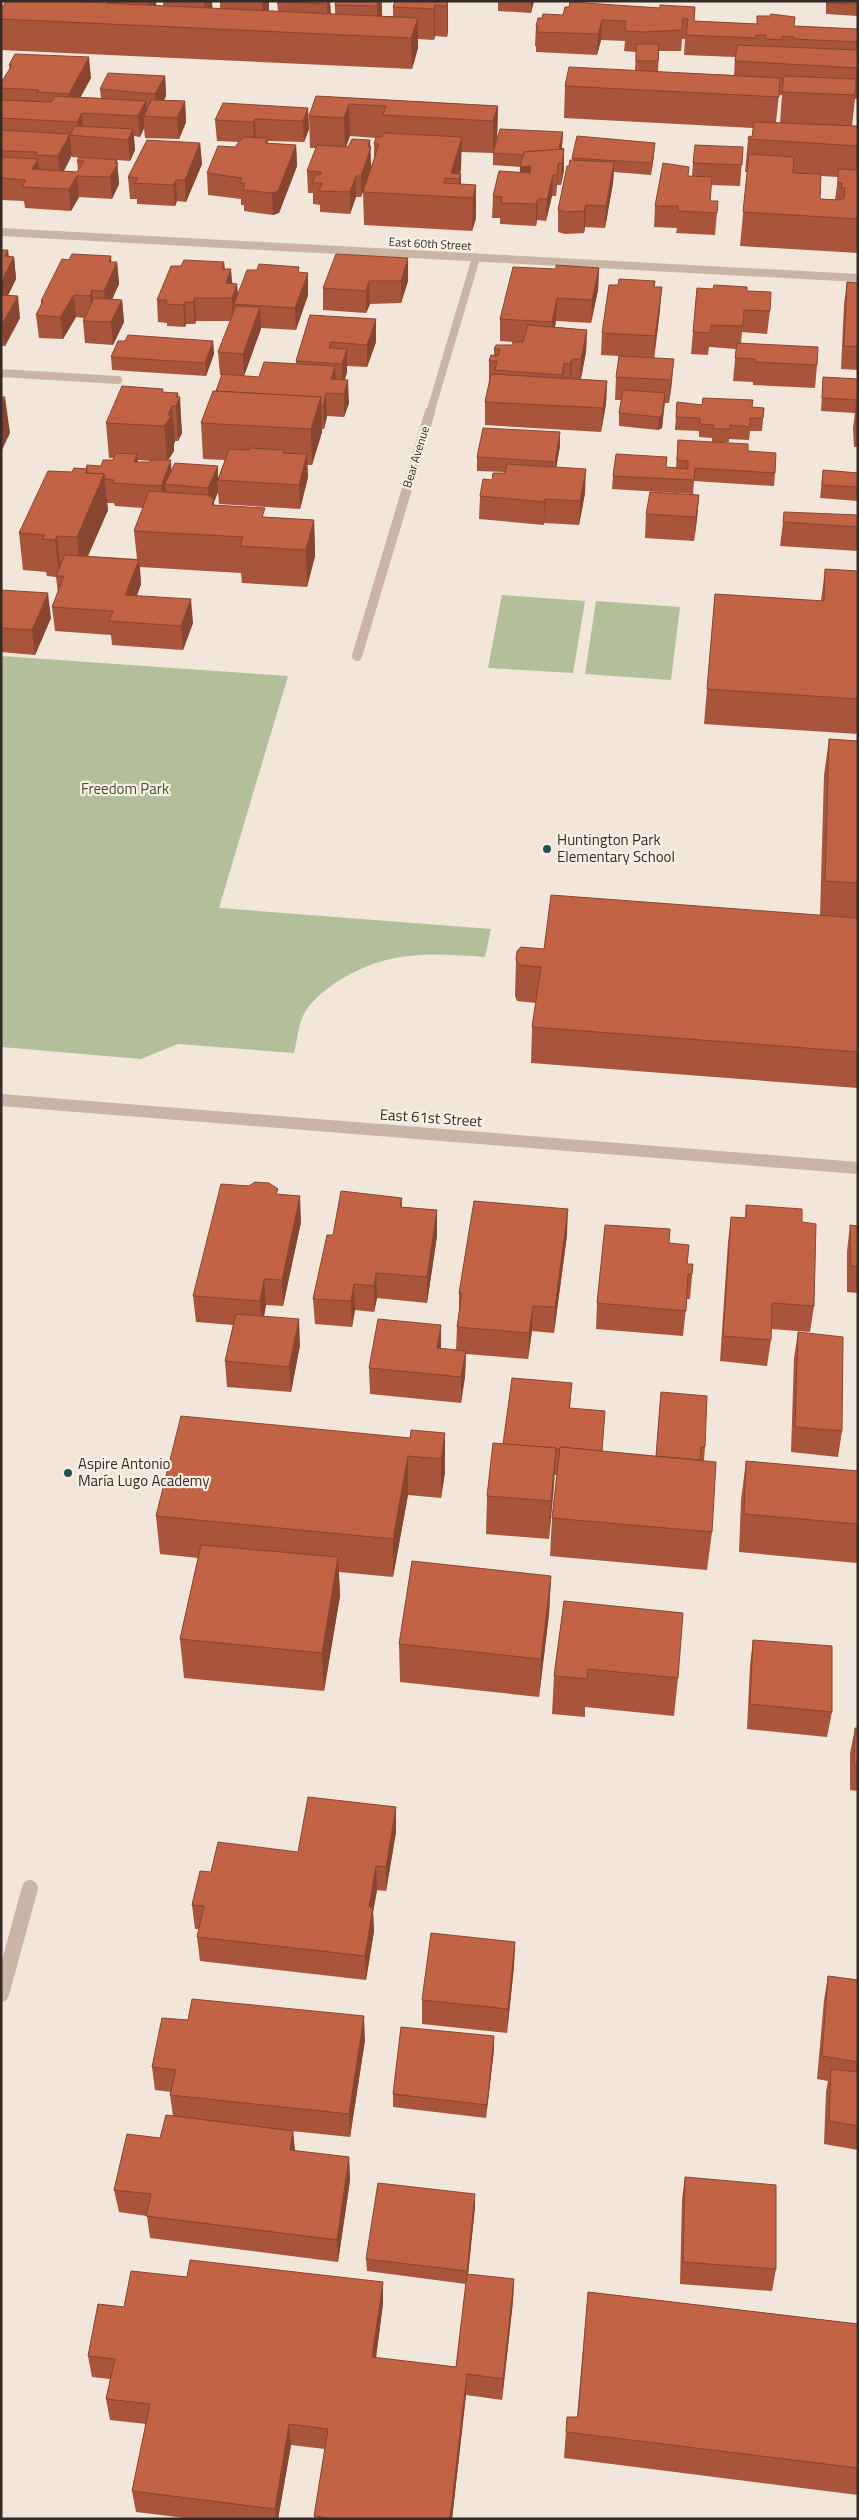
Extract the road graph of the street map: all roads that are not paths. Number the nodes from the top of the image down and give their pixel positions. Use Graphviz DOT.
graph roads {
  1 [pos="1,232"];
  2 [pos="476,258"];
  3 [pos="858,278"];
  4 [pos="1,373"];
  5 [pos="118,380"];
  6 [pos="357,656"];
  7 [pos="1,1100"];
  8 [pos="858,1168"];
  9 [pos="30,1888"];
  10 [pos="1,1994"];
  1 -- 2 [label="street, East 60th Street"];
  2 -- 3 [label="street, East 60th Street"];
  2 -- 6 [label="street, Bear Avenue"];
  4 -- 5 [label="street"];
  7 -- 8 [label="street, East 61st Street"];
  9 -- 10 [label="street"];
}
